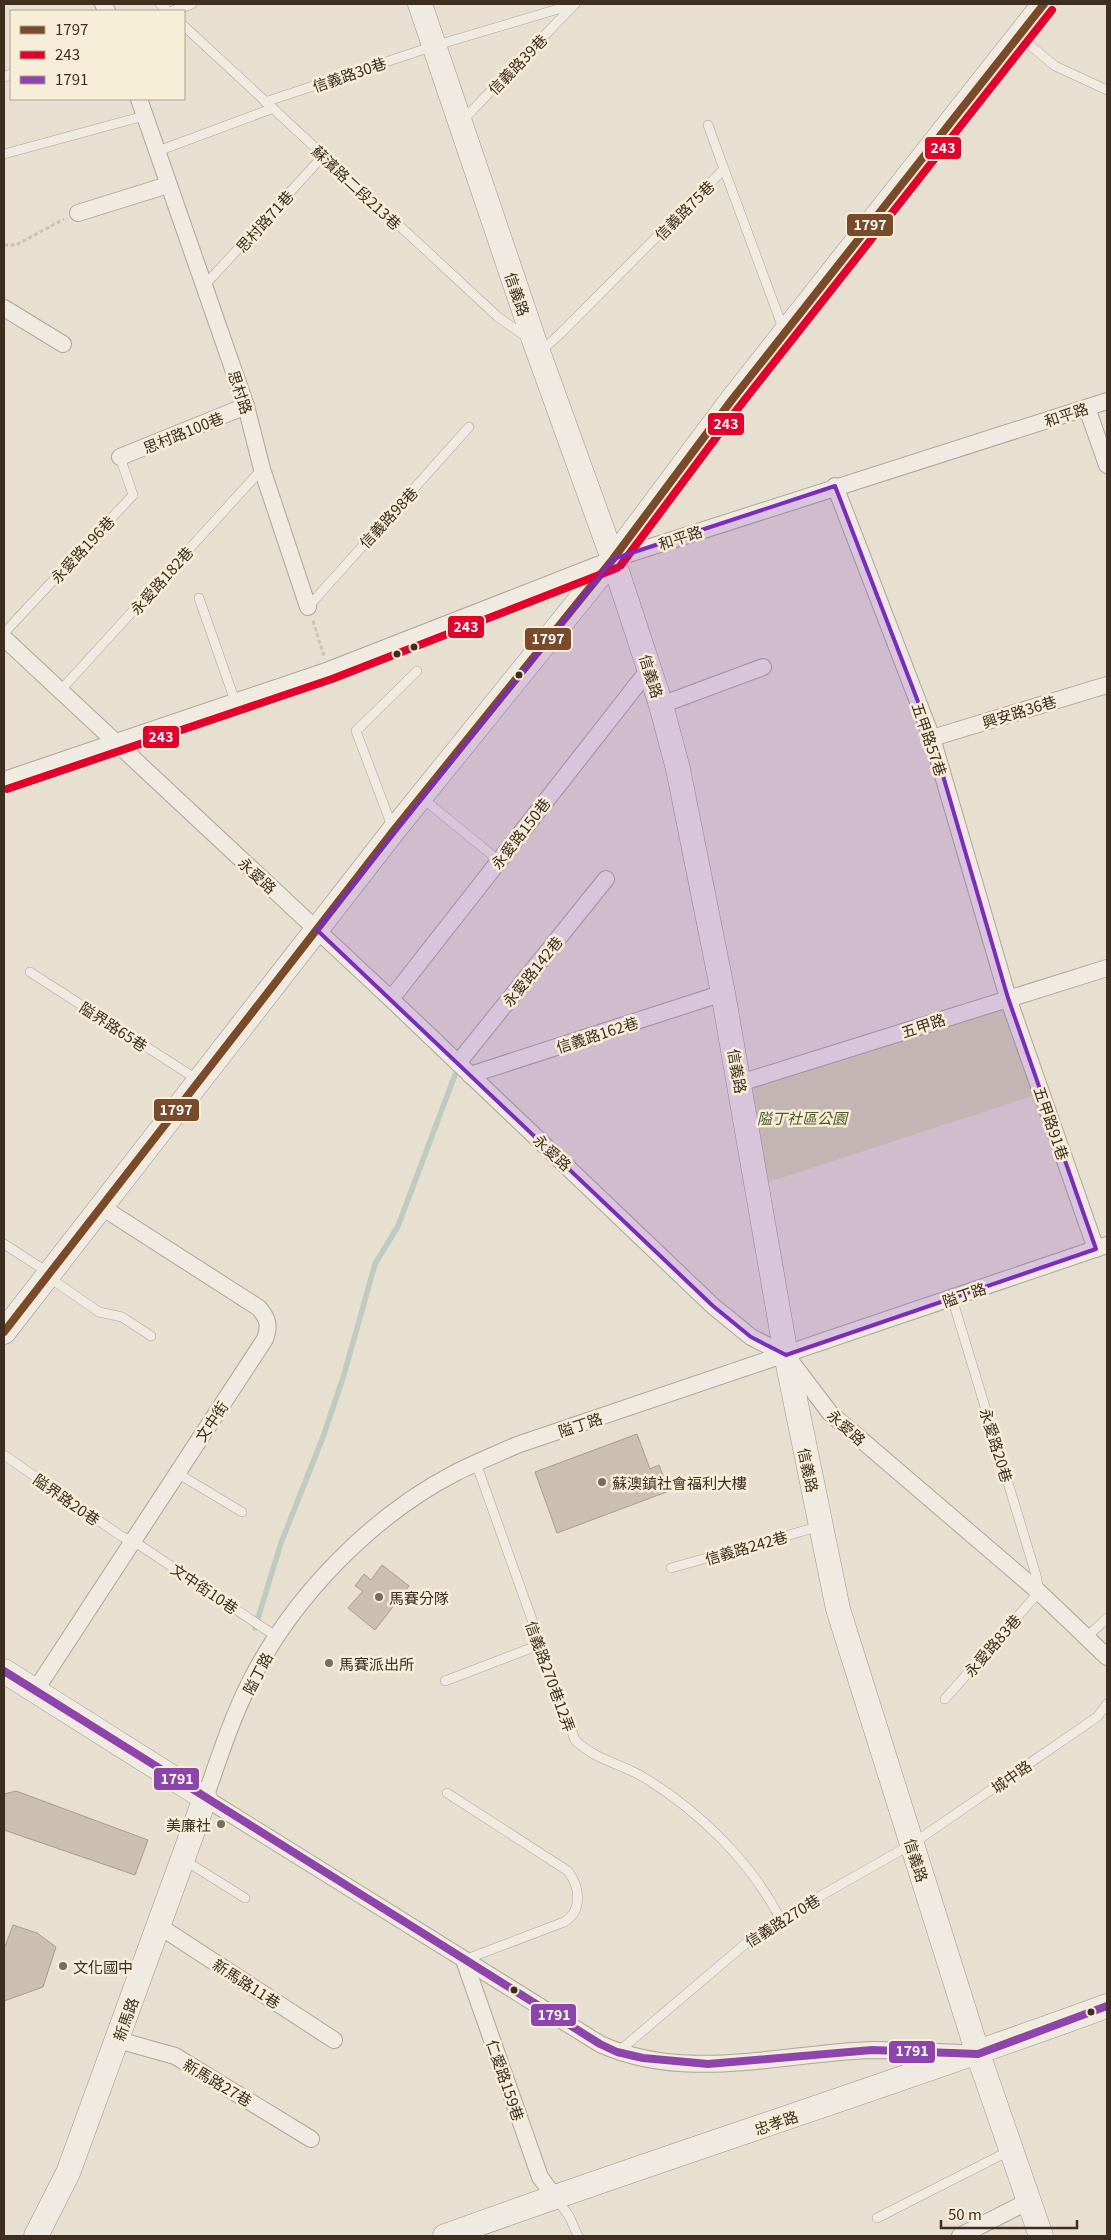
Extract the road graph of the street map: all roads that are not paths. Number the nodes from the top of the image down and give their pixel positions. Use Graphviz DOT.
graph roads {
  1 [pos="192,4"];
  2 [pos="420,4"];
  3 [pos="575,4"];
  4 [pos="1044,4"];
  5 [pos="175,10"];
  6 [pos="185,27"];
  7 [pos="1019,36"];
  8 [pos="434,46"];
  9 [pos="1107,90"];
  10 [pos="138,100"];
  11 [pos="268,106"];
  12 [pos="144,116"];
  13 [pos="460,124"];
  14 [pos="708,125"];
  15 [pos="158,152"];
  16 [pos="4,154"];
  17 [pos="324,156"];
  18 [pos="724,169"];
  19 [pos="168,185"];
  20 [pos="78,213"];
  21 [pos="204,286"];
  22 [pos="4,308"];
  23 [pos="785,334"];
  24 [pos="63,344"];
  25 [pos="537,348"];
  26 [pos="1107,401"];
  27 [pos="246,406"];
  28 [pos="1087,408"];
  29 [pos="469,428"];
  30 [pos="120,457"];
  31 [pos="1107,465"];
  32 [pos="262,469"];
  33 [pos="835,486"];
  34 [pos="613,559"];
  35 [pos="199,598"];
  36 [pos="308,607"];
  37 [pos="4,633"];
  38 [pos="4,638"];
  39 [pos="763,667"];
  40 [pos="650,668"];
  41 [pos="417,671"];
  42 [pos="1107,685"];
  43 [pos="60,691"];
  44 [pos="235,700"];
  45 [pos="661,705"];
  46 [pos="932,738"];
  47 [pos="115,743"];
  48 [pos="6,777"];
  49 [pos="421,797"];
  50 [pos="394,830"];
  51 [pos="498,860"];
  52 [pos="606,879"];
  53 [pos="317,930"];
  54 [pos="1107,968"];
  55 [pos="30,972"];
  56 [pos="723,993"];
  57 [pos="391,998"];
  58 [pos="1008,998"];
  59 [pos="458,1063"];
  60 [pos="470,1075"];
  61 [pos="198,1080"];
  62 [pos="740,1083"];
  63 [pos="100,1206"];
  64 [pos="4,1244"];
  65 [pos="1101,1247"];
  66 [pos="49,1273"];
  67 [pos="952,1298"];
  68 [pos="4,1332"];
  69 [pos="151,1336"];
  70 [pos="786,1355"];
  71 [pos="4,1455"];
  72 [pos="476,1463"];
  73 [pos="177,1473"];
  74 [pos="242,1512"];
  75 [pos="821,1526"];
  76 [pos="132,1542"];
  77 [pos="671,1568"];
  78 [pos="1039,1592"];
  79 [pos="1107,1618"];
  80 [pos="277,1637"];
  81 [pos="1087,1638"];
  82 [pos="539,1645"];
  83 [pos="1107,1657"];
  84 [pos="4,1671"];
  85 [pos="445,1681"];
  86 [pos="35,1691"];
  87 [pos="945,1699"];
  88 [pos="1107,1704"];
  89 [pos="447,1793"];
  90 [pos="205,1798"];
  91 [pos="912,1844"];
  92 [pos="184,1860"];
  93 [pos="245,1898"];
  94 [pos="780,1918"];
  95 [pos="159,1926"];
  96 [pos="464,1960"];
  97 [pos="1107,2006"];
  98 [pos="118,2040"];
  99 [pos="334,2040"];
  100 [pos="617,2052"];
  101 [pos="978,2054"];
  102 [pos="311,2139"];
  103 [pos="1011,2150"];
  104 [pos="554,2196"];
  105 [pos="1029,2202"];
  106 [pos="877,2218"];
  107 [pos="36,2236"];
  108 [pos="444,2236"];
  109 [pos="578,2236"];
  110 [pos="960,2236"];
  111 [pos="1041,2236"];
  1 -- 5 [label="lane"];
  2 -- 8 [label="street, 信義路"];
  3 -- 8 [label="lane, 信義路30巷"];
  3 -- 13 [label="lane, 信義路39巷"];
  4 -- 7 [label="street"];
  6 -- 11 [label="lane, 蘇濱路二段213巷"];
  7 -- 9 [label="lane"];
  7 -- 23 [label="street"];
  8 -- 11 [label="lane, 信義路30巷"];
  8 -- 13 [label="street, 信義路"];
  10 -- 12 [label="street, 思村路"];
  11 -- 15 [label="lane, 信義路30巷"];
  11 -- 17 [label="lane, 蘇濱路二段213巷"];
  12 -- 15 [label="street, 思村路"];
  12 -- 16 [label="lane"];
  13 -- 25 [label="street, 信義路"];
  14 -- 18 [label="lane"];
  15 -- 19 [label="street, 思村路"];
  17 -- 21 [label="lane, 思村路71巷"];
  17 -- 25 [label="lane, 蘇濱路二段213巷"];
  18 -- 23 [label="lane, 信義路75巷"];
  18 -- 25 [label="lane, 信義路75巷"];
  19 -- 20 [label="street"];
  19 -- 21 [label="street, 思村路"];
  21 -- 27 [label="street, 思村路"];
  22 -- 24 [label="street"];
  23 -- 34 [label="street"];
  25 -- 34 [label="street, 信義路"];
  26 -- 28 [label="street, 和平路"];
  27 -- 30 [label="street, 思村路100巷"];
  27 -- 32 [label="street, 思村路"];
  28 -- 31 [label="street"];
  28 -- 33 [label="street, 和平路"];
  29 -- 36 [label="lane, 信義路98巷"];
  30 -- 37 [label="lane, 永愛路196巷"];
  32 -- 36 [label="street, 思村路"];
  32 -- 43 [label="lane, 永愛路182巷"];
  33 -- 34 [label="street, 和平路"];
  33 -- 46 [label="street, 五甲路57巷"];
  34 -- 40 [label="street, 信義路"];
  34 -- 44 [label="street, 和平路"];
  34 -- 49 [label="street"];
  35 -- 44 [label="lane"];
  38 -- 43 [label="street, 永愛路"];
  39 -- 45 [label="street"];
  40 -- 45 [label="street, 信義路"];
  40 -- 51 [label="street, 永愛路150巷"];
  41 -- 50 [label="lane"];
  42 -- 46 [label="street, 興安路36巷"];
  43 -- 47 [label="street, 永愛路"];
  44 -- 47 [label="street, 和平路"];
  45 -- 56 [label="street, 信義路"];
  46 -- 58 [label="street, 五甲路57巷"];
  47 -- 48 [label="street, 和平路"];
  47 -- 53 [label="street, 永愛路"];
  49 -- 50 [label="street"];
  49 -- 51 [label="lane"];
  50 -- 53 [label="street"];
  51 -- 57 [label="street, 永愛路150巷"];
  52 -- 59 [label="street, 永愛路142巷"];
  53 -- 57 [label="street, 永愛路"];
  53 -- 61 [label="street"];
  54 -- 58 [label="street, 五甲路"];
  55 -- 61 [label="lane, 隘界路65巷"];
  56 -- 60 [label="street, 信義路162巷"];
  56 -- 62 [label="street, 信義路"];
  57 -- 59 [label="street, 永愛路"];
  58 -- 62 [label="street, 五甲路"];
  58 -- 65 [label="street, 五甲路91巷"];
  59 -- 60 [label="street, 永愛路"];
  60 -- 70 [label="street, 永愛路"];
  61 -- 63 [label="street"];
  62 -- 70 [label="street, 信義路"];
  63 -- 66 [label="street"];
  63 -- 73 [label="street, 文中街"];
  64 -- 66 [label="lane"];
  65 -- 67 [label="street, 隘丁路"];
  66 -- 68 [label="street"];
  66 -- 69 [label="lane"];
  67 -- 70 [label="street, 隘丁路"];
  67 -- 78 [label="lane, 永愛路20巷"];
  70 -- 72 [label="street, 隘丁路"];
  70 -- 75 [label="street, 信義路"];
  70 -- 78 [label="street, 永愛路"];
  71 -- 76 [label="lane, 隘界路20巷"];
  72 -- 80 [label="street, 隘丁路"];
  72 -- 82 [label="lane, 信義路270巷12弄"];
  73 -- 74 [label="lane"];
  73 -- 76 [label="street, 文中街"];
  75 -- 77 [label="lane, 信義路242巷"];
  75 -- 91 [label="street, 信義路"];
  76 -- 80 [label="lane, 文中街10巷"];
  76 -- 86 [label="street, 文中街"];
  78 -- 81 [label="street, 永愛路"];
  78 -- 87 [label="lane, 永愛路83巷"];
  79 -- 81 [label="lane"];
  80 -- 90 [label="street, 隘丁路"];
  81 -- 83 [label="street, 永愛路"];
  82 -- 85 [label="lane"];
  82 -- 94 [label="lane, 信義路270巷12弄"];
  84 -- 86 [label="street"];
  86 -- 90 [label="street"];
  88 -- 91 [label="lane, 城中路"];
  89 -- 96 [label="lane"];
  90 -- 92 [label="street, 新馬路"];
  90 -- 96 [label="street"];
  91 -- 94 [label="lane, 信義路270巷"];
  91 -- 101 [label="street, 信義路"];
  92 -- 93 [label="lane"];
  92 -- 95 [label="street, 新馬路"];
  94 -- 100 [label="lane, 信義路270巷"];
  95 -- 98 [label="street, 新馬路"];
  95 -- 99 [label="street, 新馬路11巷"];
  96 -- 100 [label="street"];
  96 -- 104 [label="street, 仁愛路159巷"];
  97 -- 101 [label="street, 忠孝路"];
  98 -- 102 [label="street, 新馬路27巷"];
  98 -- 107 [label="street, 新馬路"];
  100 -- 101 [label="street"];
  101 -- 103 [label="street, 信義路"];
  101 -- 104 [label="street, 忠孝路"];
  103 -- 105 [label="street, 信義路"];
  103 -- 106 [label="lane"];
  104 -- 108 [label="street, 忠孝路"];
  104 -- 109 [label="lane"];
  105 -- 110 [label="street"];
  105 -- 111 [label="street, 信義路"];
}
